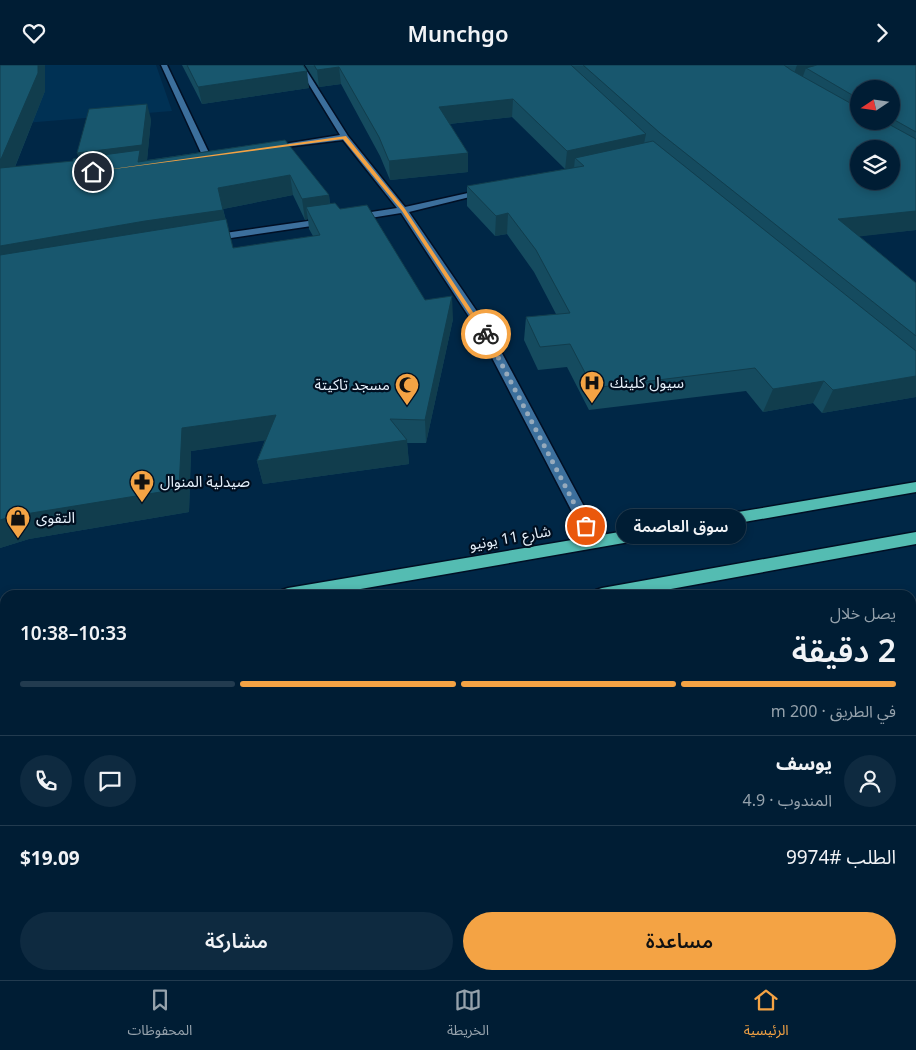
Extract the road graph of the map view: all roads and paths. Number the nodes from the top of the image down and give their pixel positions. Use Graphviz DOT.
graph roads {
  1 [pos="164,65"];
  2 [pos="300,65"];
  3 [pos="344,137"];
  4 [pos="256,149"];
  5 [pos="216,154"];
  6 [pos="206,155"];
  7 [pos="197,156"];
  8 [pos="499,189"];
  9 [pos="404,210"];
  10 [pos="200,240"];
  11 [pos="916,487"];
  12 [pos="916,538"];
  13 [pos="595,542"];
  14 [pos="317,590"];
  15 [pos="630,590"];
  1 -- 6 [label="street"];
  2 -- 3 [label="street"];
  3 -- 4 [label="street"];
  3 -- 9 [label="street"];
  5 -- 6 [label="street"];
  6 -- 7 [label="street"];
  8 -- 9 [label="street"];
  9 -- 10 [label="street"];
  9 -- 13 [label="street"];
  11 -- 13 [label="highway, شارع 11 يونيو"];
  12 -- 15 [label="highway"];
  13 -- 14 [label="highway, شارع 11 يونيو"];
}
